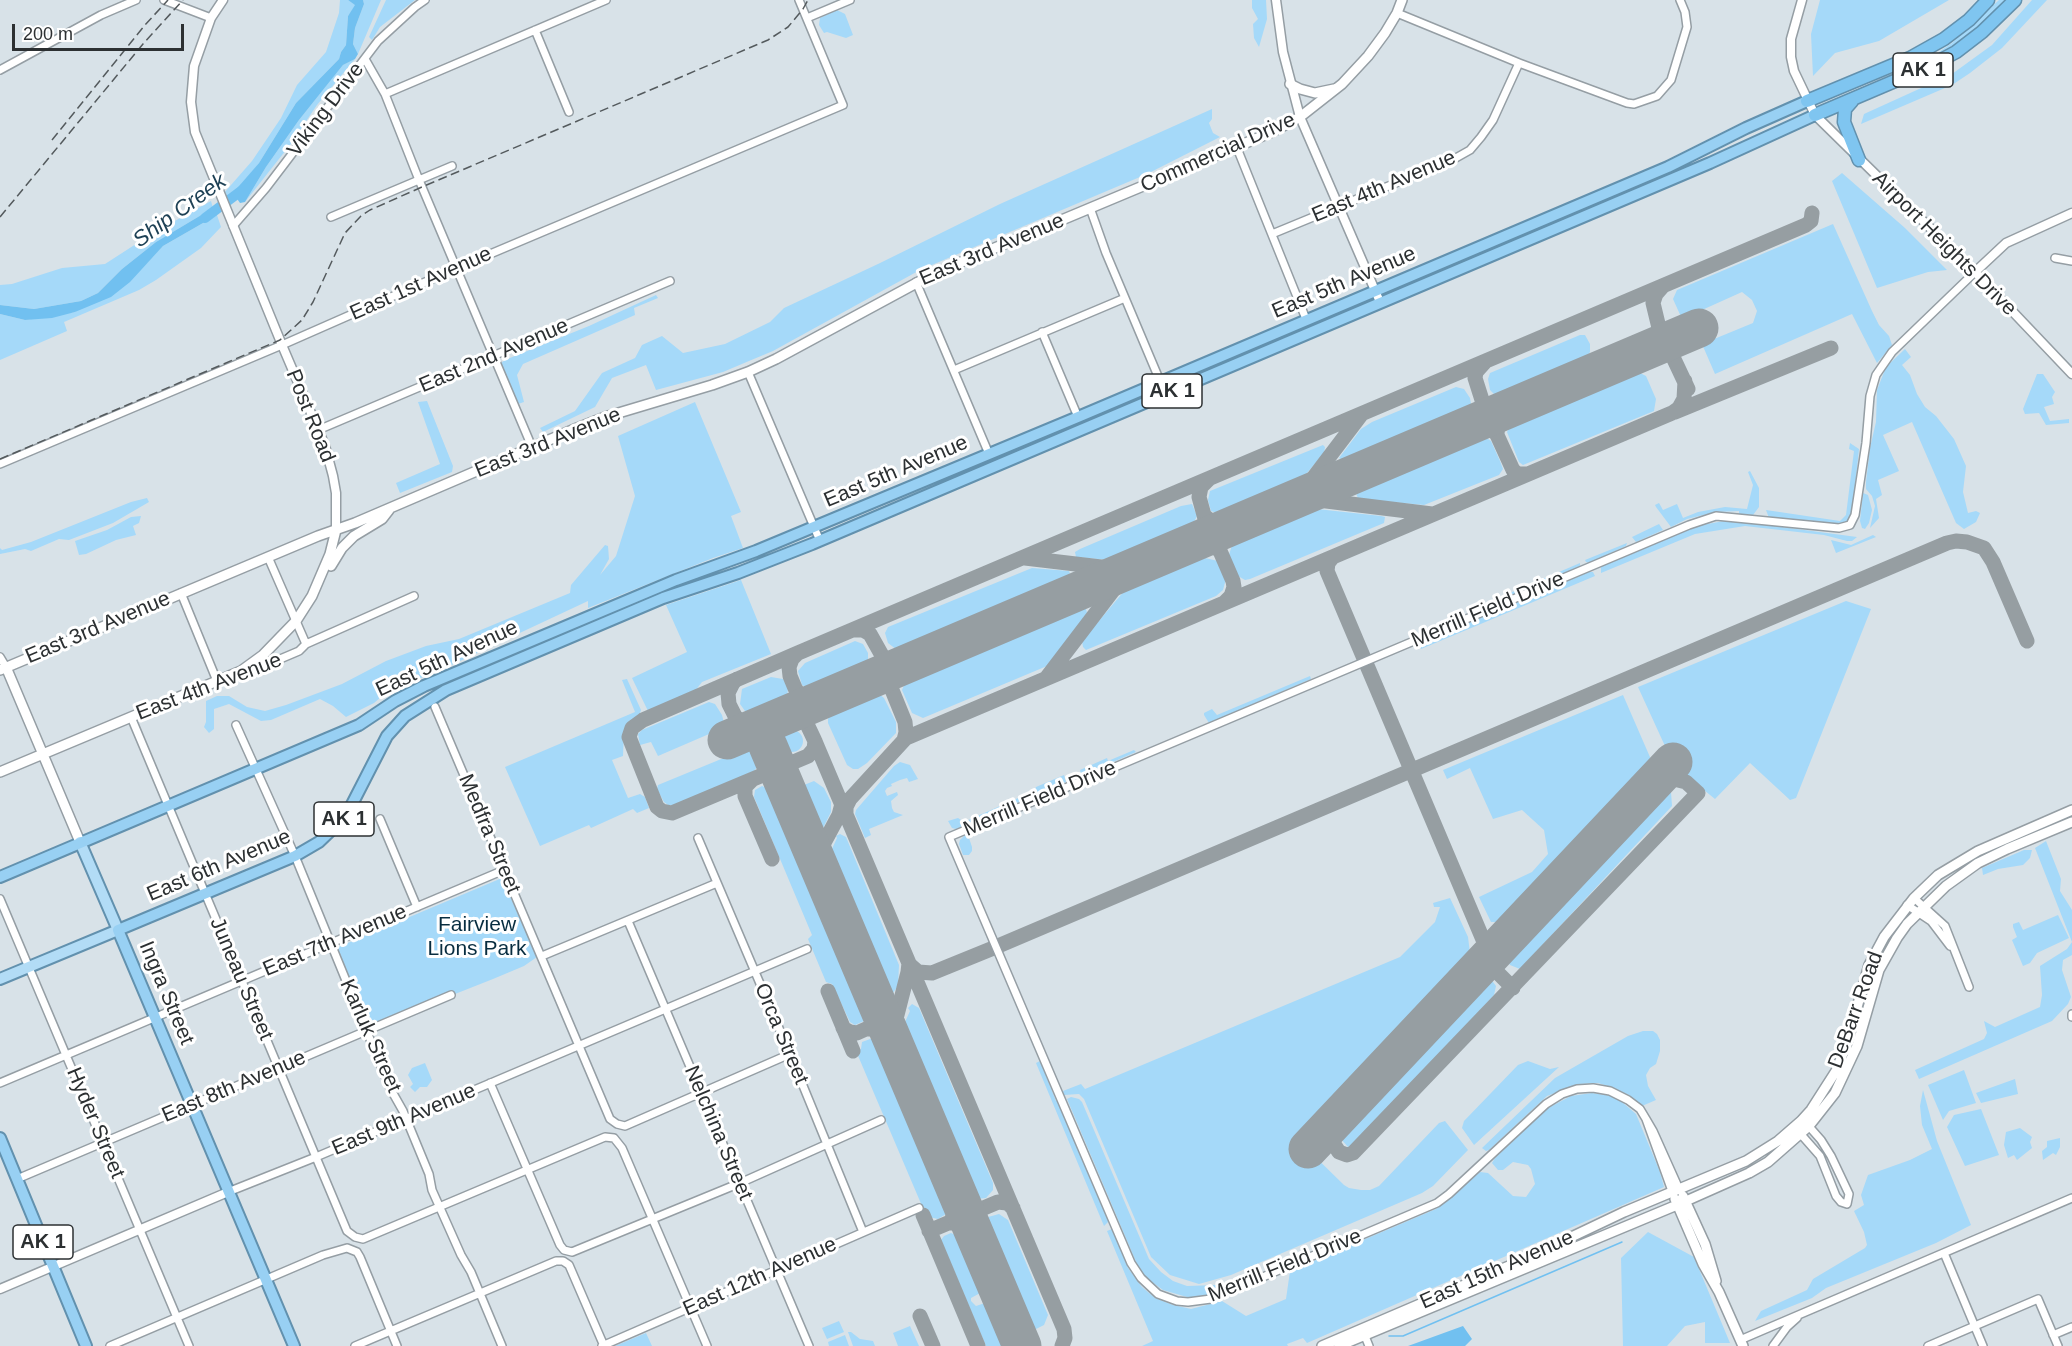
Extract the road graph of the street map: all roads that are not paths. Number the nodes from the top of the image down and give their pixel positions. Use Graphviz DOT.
graph roads {
  1 [pos="136,0"];
  2 [pos="165,0"];
  3 [pos="223,0"];
  4 [pos="425,0"];
  5 [pos="606,0"];
  6 [pos="799,0"];
  7 [pos="850,0"];
  8 [pos="1275,0"];
  9 [pos="1402,0"];
  10 [pos="1680,0"];
  11 [pos="1802,0"];
  12 [pos="1988,0"];
  13 [pos="2015,0"];
  14 [pos="1397,13"];
  15 [pos="212,18"];
  16 [pos="807,18"];
  17 [pos="535,30"];
  18 [pos="365,58"];
  19 [pos="1519,63"];
  20 [pos="0,70"];
  21 [pos="1290,84"];
  22 [pos="1336,89"];
  23 [pos="385,94"];
  24 [pos="1855,99"];
  25 [pos="1807,101"];
  26 [pos="569,112"];
  27 [pos="1815,115"];
  28 [pos="1300,117"];
  29 [pos="1237,148"];
  30 [pos="1860,160"];
  31 [pos="452,166"];
  32 [pos="419,180"];
  33 [pos="1339,206"];
  34 [pos="1090,208"];
  35 [pos="2072,213"];
  36 [pos="331,217"];
  37 [pos="233,226"];
  38 [pos="1272,234"];
  39 [pos="2055,258"];
  40 [pos="2072,261"];
  41 [pos="457,268"];
  42 [pos="1975,272"];
  43 [pos="670,280"];
  44 [pos="916,282"];
  45 [pos="1375,291"];
  46 [pos="1125,298"];
  47 [pos="1380,302"];
  48 [pos="1306,319"];
  49 [pos="1042,332"];
  50 [pos="282,345"];
  51 [pos="494,356"];
  52 [pos="954,370"];
  53 [pos="748,372"];
  54 [pos="2072,374"];
  55 [pos="1160,381"];
  56 [pos="1077,417"];
  57 [pos="318,430"];
  58 [pos="532,447"];
  59 [pos="989,453"];
  60 [pos="0,465"];
  61 [pos="390,508"];
  62 [pos="815,527"];
  63 [pos="336,530"];
  64 [pos="820,541"];
  65 [pos="268,556"];
  66 [pos="181,593"];
  67 [pos="414,596"];
  68 [pos="296,621"];
  69 [pos="306,644"];
  70 [pos="524,656"];
  71 [pos="0,657"];
  72 [pos="241,670"];
  73 [pos="2,671"];
  74 [pos="217,681"];
  75 [pos="435,707"];
  76 [pos="131,717"];
  77 [pos="236,725"];
  78 [pos="43,754"];
  79 [pos="255,768"];
  80 [pos="0,772"];
  81 [pos="168,805"];
  82 [pos="2072,810"];
  83 [pos="380,819"];
  84 [pos="2072,822"];
  85 [pos="698,838"];
  86 [pos="80,842"];
  87 [pos="295,856"];
  88 [pos="504,870"];
  89 [pos="0,877"];
  90 [pos="717,883"];
  91 [pos="204,893"];
  92 [pos="0,899"];
  93 [pos="1911,901"];
  94 [pos="417,907"];
  95 [pos="1921,909"];
  96 [pos="628,921"];
  97 [pos="118,930"];
  98 [pos="330,944"];
  99 [pos="807,949"];
  100 [pos="542,956"];
  101 [pos="29,967"];
  102 [pos="754,971"];
  103 [pos="0,979"];
  104 [pos="241,981"];
  105 [pos="1969,987"];
  106 [pos="451,996"];
  107 [pos="665,1009"];
  108 [pos="155,1018"];
  109 [pos="366,1031"];
  110 [pos="580,1045"];
  111 [pos="790,1054"];
  112 [pos="66,1055"];
  113 [pos="279,1068"];
  114 [pos="0,1083"];
  115 [pos="490,1083"];
  116 [pos="701,1092"];
  117 [pos="191,1105"];
  118 [pos="406,1119"];
  119 [pos="881,1120"];
  120 [pos="1806,1123"];
  121 [pos="1798,1131"];
  122 [pos="0,1138"];
  123 [pos="103,1142"];
  124 [pos="827,1144"];
  125 [pos="316,1157"];
  126 [pos="527,1170"];
  127 [pos="17,1179"];
  128 [pos="740,1183"];
  129 [pos="1675,1190"];
  130 [pos="228,1192"];
  131 [pos="2072,1198"];
  132 [pos="1681,1203"];
  133 [pos="439,1207"];
  134 [pos="919,1208"];
  135 [pos="653,1219"];
  136 [pos="140,1230"];
  137 [pos="862,1232"];
  138 [pos="1944,1253"];
  139 [pos="53,1267"];
  140 [pos="777,1269"];
  141 [pos="265,1280"];
  142 [pos="0,1289"];
  143 [pos="480,1293"];
  144 [pos="690,1307"];
  145 [pos="1803,1312"];
  146 [pos="177,1317"];
  147 [pos="1975,1326"];
  148 [pos="2072,1328"];
  149 [pos="390,1331"];
  150 [pos="1364,1332"];
  151 [pos="2054,1335"];
  152 [pos="1742,1343"];
  153 [pos="86,1346"];
  154 [pos="110,1346"];
  155 [pos="189,1346"];
  156 [pos="294,1346"];
  157 [pos="356,1346"];
  158 [pos="397,1346"];
  159 [pos="502,1346"];
  160 [pos="604,1346"];
  161 [pos="707,1346"];
  162 [pos="809,1346"];
  163 [pos="1322,1346"];
  164 [pos="1339,1346"];
  165 [pos="1370,1346"];
  166 [pos="1773,1346"];
  167 [pos="1928,1346"];
  168 [pos="1983,1346"];
  169 [pos="2058,1346"];
  1 -- 20 [label="street"];
  2 -- 15 [label="street"];
  3 -- 15 [label="street, Post Road"];
  4 -- 18 [label="street, Viking Drive"];
  5 -- 17 [label="street"];
  6 -- 16 [label="street"];
  7 -- 16 [label="street"];
  8 -- 21 [label="street"];
  9 -- 14 [label="main road, Commercial Drive"];
  10 -- 19 [label="street"];
  11 -- 25 [label="street, Airport Heights Drive"];
  12 -- 25 [label="highway, AK 1"];
  13 -- 24 [label="highway, AK 1"];
  14 -- 19 [label="street"];
  14 -- 22 [label="main road, Commercial Drive"];
  15 -- 37 [label="street, Post Road"];
  16 -- 41 [label="street, East 1st Avenue"];
  17 -- 23 [label="street"];
  17 -- 26 [label="street"];
  18 -- 23 [label="street"];
  18 -- 37 [label="street, Viking Drive"];
  19 -- 33 [label="street, East 4th Avenue"];
  21 -- 22 [label="main road"];
  21 -- 28 [label="street"];
  22 -- 28 [label="main road, Commercial Drive"];
  23 -- 32 [label="street"];
  24 -- 27 [label="highway, AK 1"];
  24 -- 30 [label="highway"];
  25 -- 27 [label="street, Airport Heights Drive"];
  25 -- 45 [label="highway, East 5th Avenue / AK 1"];
  27 -- 30 [label="street, Airport Heights Drive"];
  27 -- 47 [label="highway, East 5th Avenue / AK 1"];
  28 -- 29 [label="main road, Commercial Drive"];
  28 -- 33 [label="street"];
  29 -- 34 [label="main road, Commercial Drive"];
  29 -- 38 [label="street"];
  30 -- 42 [label="street, Airport Heights Drive"];
  31 -- 32 [label="street"];
  32 -- 36 [label="street"];
  32 -- 41 [label="street"];
  33 -- 38 [label="street, East 4th Avenue"];
  33 -- 45 [label="street"];
  34 -- 44 [label="main road, East 3rd Avenue"];
  34 -- 46 [label="street"];
  35 -- 42 [label="street"];
  37 -- 50 [label="street, Post Road"];
  38 -- 48 [label="street"];
  39 -- 40 [label="street"];
  41 -- 50 [label="street, East 1st Avenue"];
  41 -- 51 [label="street"];
  42 -- 54 [label="street, Airport Heights Drive"];
  42 -- 129 [label="street, Merrill Field Drive"];
  43 -- 51 [label="street, East 2nd Avenue"];
  44 -- 52 [label="street"];
  44 -- 53 [label="main road, East 3rd Avenue"];
  45 -- 47 [label="street"];
  45 -- 48 [label="highway, East 5th Avenue / AK 1"];
  46 -- 49 [label="street"];
  46 -- 55 [label="street"];
  47 -- 64 [label="highway, East 5th Avenue / AK 1"];
  48 -- 55 [label="highway, East 5th Avenue / AK 1"];
  49 -- 52 [label="street"];
  49 -- 56 [label="street"];
  50 -- 57 [label="street, Post Road"];
  50 -- 60 [label="street, East 1st Avenue"];
  51 -- 57 [label="street, East 2nd Avenue"];
  51 -- 58 [label="street"];
  52 -- 59 [label="street"];
  53 -- 58 [label="main road, East 3rd Avenue"];
  53 -- 62 [label="street"];
  55 -- 56 [label="highway, East 5th Avenue / AK 1"];
  56 -- 59 [label="highway, East 5th Avenue / AK 1"];
  57 -- 63 [label="street, Post Road"];
  58 -- 61 [label="main road, East 3rd Avenue"];
  59 -- 62 [label="highway, East 5th Avenue / AK 1"];
  61 -- 63 [label="main road, East 3rd Avenue"];
  61 -- 68 [label="main road"];
  62 -- 64 [label="street"];
  62 -- 79 [label="highway, East 5th Avenue / AK 1"];
  63 -- 65 [label="main road, East 3rd Avenue"];
  63 -- 68 [label="main road, Post Road"];
  64 -- 70 [label="highway, East 5th Avenue / AK 1"];
  65 -- 66 [label="main road, East 3rd Avenue"];
  65 -- 68 [label="street"];
  66 -- 73 [label="main road, East 3rd Avenue"];
  66 -- 74 [label="street"];
  67 -- 69 [label="street, East 4th Avenue"];
  68 -- 69 [label="street"];
  68 -- 72 [label="main road, Post Road"];
  69 -- 72 [label="street, East 4th Avenue"];
  70 -- 87 [label="highway, East 6th Avenue / AK 1"];
  71 -- 73 [label="street"];
  72 -- 74 [label="main road, East 4th Avenue"];
  73 -- 78 [label="main road, Ingra Street"];
  74 -- 76 [label="main road, East 4th Avenue"];
  75 -- 88 [label="street, Medfra Street"];
  76 -- 78 [label="main road, East 4th Avenue"];
  76 -- 81 [label="street, Juneau Street"];
  77 -- 79 [label="street, Karluk Street"];
  78 -- 80 [label="main road, East 4th Avenue"];
  78 -- 86 [label="main road, Ingra Street"];
  79 -- 81 [label="highway, East 5th Avenue / AK 1"];
  79 -- 87 [label="street, Karluk Street"];
  81 -- 86 [label="highway, East 5th Avenue / AK 1"];
  81 -- 91 [label="street, Juneau Street"];
  82 -- 93 [label="main road, DeBarr Road"];
  83 -- 94 [label="street"];
  84 -- 95 [label="main road, DeBarr Road"];
  85 -- 90 [label="street, Orca Street"];
  86 -- 89 [label="highway, East 5th Avenue / AK 1"];
  86 -- 97 [label="main road, Ingra Street"];
  87 -- 91 [label="highway, East 6th Avenue / AK 1"];
  87 -- 98 [label="street, Karluk Street"];
  88 -- 94 [label="street, East 7th Avenue"];
  88 -- 100 [label="street, Medfra Street"];
  90 -- 96 [label="street"];
  90 -- 102 [label="street, Orca Street"];
  91 -- 97 [label="highway, East 6th Avenue / AK 1"];
  91 -- 104 [label="street, Juneau Street"];
  92 -- 101 [label="street, Hyder Street"];
  93 -- 95 [label="street"];
  93 -- 120 [label="main road, DeBarr Road"];
  94 -- 98 [label="street, East 7th Avenue"];
  95 -- 105 [label="street"];
  95 -- 120 [label="main road, DeBarr Road"];
  96 -- 100 [label="street"];
  96 -- 107 [label="street, Nelchina Street"];
  97 -- 101 [label="main road, East 6th Avenue"];
  97 -- 108 [label="highway, Ingra Street"];
  98 -- 104 [label="street, East 7th Avenue"];
  98 -- 109 [label="street, Karluk Street"];
  99 -- 102 [label="street, East 9th Avenue"];
  100 -- 110 [label="street, Medfra Street"];
  101 -- 103 [label="main road, East 6th Avenue"];
  101 -- 112 [label="street, Hyder Street"];
  102 -- 107 [label="street, East 9th Avenue"];
  102 -- 111 [label="street, Orca Street"];
  104 -- 108 [label="street, East 7th Avenue"];
  104 -- 113 [label="street, Juneau Street"];
  106 -- 109 [label="street, East 8th Avenue"];
  107 -- 110 [label="street, East 9th Avenue"];
  107 -- 116 [label="street, Nelchina Street"];
  108 -- 112 [label="street, East 7th Avenue"];
  108 -- 117 [label="highway, Ingra Street"];
  109 -- 113 [label="street, East 8th Avenue"];
  109 -- 118 [label="street, Karluk Street"];
  110 -- 115 [label="street, East 9th Avenue"];
  110 -- 116 [label="street, Medfra Street"];
  111 -- 116 [label="street"];
  111 -- 124 [label="street, Orca Street"];
  112 -- 114 [label="street, East 7th Avenue"];
  112 -- 123 [label="street, Hyder Street"];
  113 -- 117 [label="street, East 8th Avenue"];
  113 -- 125 [label="street, Juneau Street"];
  115 -- 118 [label="street, East 9th Avenue"];
  115 -- 126 [label="street"];
  116 -- 128 [label="street, Nelchina Street"];
  117 -- 123 [label="street, East 8th Avenue"];
  117 -- 130 [label="highway, Ingra Street"];
  118 -- 125 [label="street, East 9th Avenue"];
  118 -- 133 [label="street, Karluk Street"];
  119 -- 124 [label="street"];
  120 -- 121 [label="main road, DeBarr Road"];
  120 -- 121 [label="street"];
  121 -- 129 [label="main road, DeBarr Road"];
  121 -- 132 [label="main road, DeBarr Road"];
  122 -- 127 [label="highway, AK 1"];
  123 -- 127 [label="street, East 8th Avenue"];
  123 -- 136 [label="street, Hyder Street"];
  124 -- 128 [label="street"];
  124 -- 137 [label="street, Orca Street"];
  125 -- 130 [label="street, East 9th Avenue"];
  125 -- 133 [label="street, Juneau Street"];
  126 -- 133 [label="street"];
  126 -- 135 [label="street"];
  126 -- 135 [label="street"];
  127 -- 139 [label="highway, AK 1"];
  128 -- 135 [label="street"];
  128 -- 140 [label="street, Nelchina Street"];
  129 -- 132 [label="main road"];
  129 -- 150 [label="main road, East 15th Avenue"];
  130 -- 136 [label="street, East 9th Avenue"];
  130 -- 141 [label="highway, Ingra Street"];
  131 -- 138 [label="street"];
  132 -- 150 [label="main road, East 15th Avenue"];
  132 -- 152 [label="main road"];
  133 -- 143 [label="street, Karluk Street"];
  134 -- 137 [label="street, East 12th Avenue"];
  135 -- 144 [label="street"];
  136 -- 139 [label="street, East 9th Avenue"];
  136 -- 146 [label="street, Hyder Street"];
  137 -- 140 [label="street, East 12th Avenue"];
  138 -- 145 [label="street"];
  138 -- 147 [label="street"];
  139 -- 142 [label="street, East 9th Avenue"];
  139 -- 153 [label="highway, AK 1"];
  140 -- 144 [label="street, East 12th Avenue"];
  140 -- 162 [label="street, Nelchina Street"];
  141 -- 146 [label="street"];
  141 -- 149 [label="street"];
  141 -- 156 [label="highway, Ingra Street"];
  143 -- 149 [label="street"];
  143 -- 159 [label="street, Karluk Street"];
  143 -- 160 [label="street"];
  144 -- 160 [label="street, East 12th Avenue"];
  144 -- 161 [label="street"];
  145 -- 152 [label="street"];
  145 -- 166 [label="street"];
  146 -- 154 [label="street"];
  146 -- 155 [label="street, Hyder Street"];
  147 -- 151 [label="street"];
  147 -- 167 [label="street"];
  147 -- 168 [label="street"];
  148 -- 151 [label="street"];
  149 -- 157 [label="street"];
  149 -- 158 [label="street"];
  150 -- 163 [label="main road, East 15th Avenue"];
  150 -- 164 [label="main road, East 15th Avenue"];
  150 -- 165 [label="street"];
  151 -- 169 [label="street"];
}
